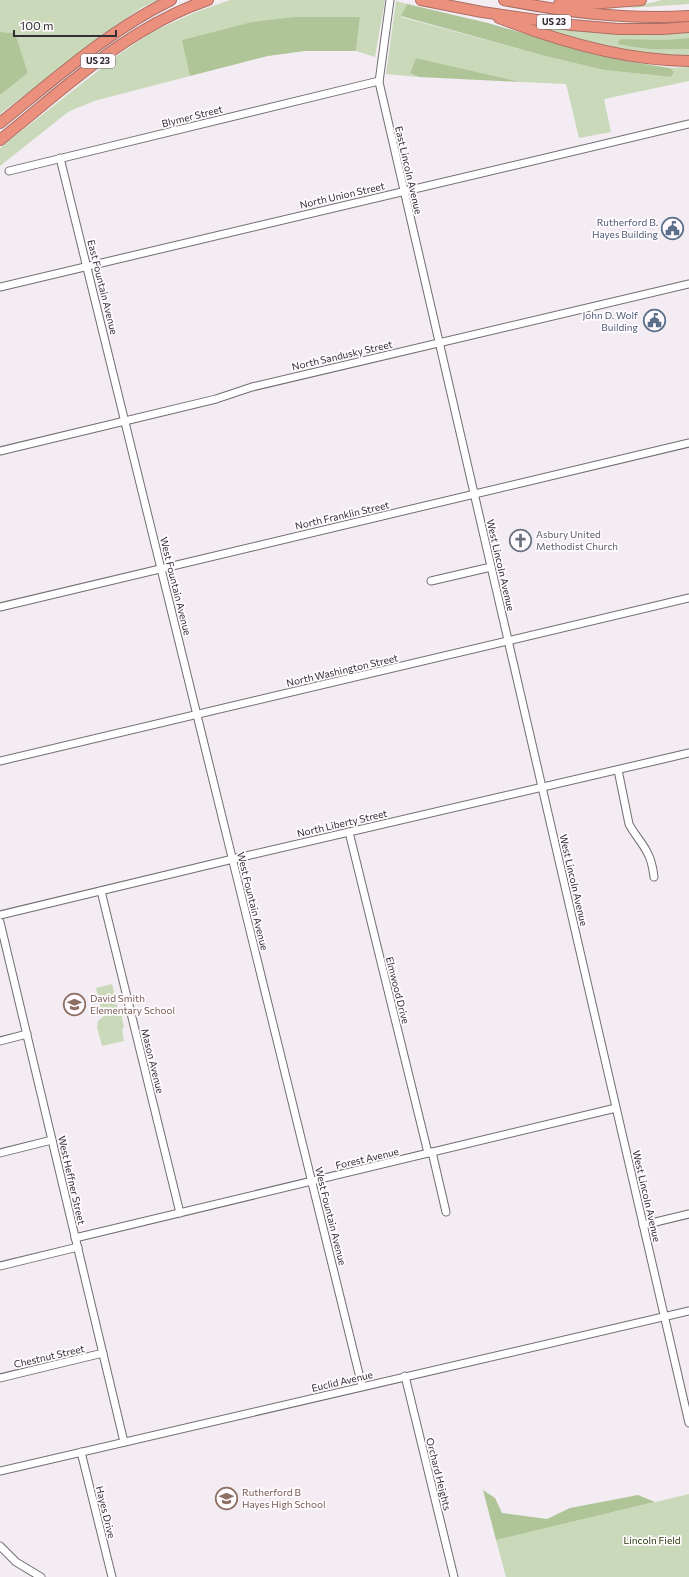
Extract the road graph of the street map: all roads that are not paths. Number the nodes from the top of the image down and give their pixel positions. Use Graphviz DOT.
graph roads {
  1 [pos="171,0"];
  2 [pos="208,0"];
  3 [pos="390,0"];
  4 [pos="421,0"];
  5 [pos="504,0"];
  6 [pos="641,0"];
  7 [pos="524,4"];
  8 [pos="482,12"];
  9 [pos="689,16"];
  10 [pos="689,27"];
  11 [pos="689,61"];
  12 [pos="379,81"];
  13 [pos="0,123"];
  14 [pos="689,124"];
  15 [pos="0,140"];
  16 [pos="60,158"];
  17 [pos="9,171"];
  18 [pos="404,191"];
  19 [pos="87,266"];
  20 [pos="689,284"];
  21 [pos="0,287"];
  22 [pos="439,342"];
  23 [pos="126,420"];
  24 [pos="689,443"];
  25 [pos="0,451"];
  26 [pos="474,494"];
  27 [pos="491,567"];
  28 [pos="162,569"];
  29 [pos="431,581"];
  30 [pos="689,598"];
  31 [pos="0,607"];
  32 [pos="508,640"];
  33 [pos="198,714"];
  34 [pos="689,753"];
  35 [pos="0,761"];
  36 [pos="618,770"];
  37 [pos="542,787"];
  38 [pos="349,832"];
  39 [pos="233,859"];
  40 [pos="654,877"];
  41 [pos="101,891"];
  42 [pos="0,915"];
  43 [pos="0,922"];
  44 [pos="27,1034"];
  45 [pos="0,1041"];
  46 [pos="616,1108"];
  47 [pos="52,1140"];
  48 [pos="0,1152"];
  49 [pos="430,1153"];
  50 [pos="312,1181"];
  51 [pos="446,1212"];
  52 [pos="180,1213"];
  53 [pos="689,1214"];
  54 [pos="643,1225"];
  55 [pos="75,1238"];
  56 [pos="78,1247"];
  57 [pos="0,1266"];
  58 [pos="689,1311"];
  59 [pos="664,1317"];
  60 [pos="103,1353"];
  61 [pos="405,1376"];
  62 [pos="0,1378"];
  63 [pos="362,1386"];
  64 [pos="689,1423"];
  65 [pos="124,1442"];
  66 [pos="81,1452"];
  67 [pos="0,1471"];
  68 [pos="0,1546"];
  69 [pos="36,1576"];
  70 [pos="112,1577"];
  71 [pos="454,1577"];
  1 -- 13 [label="highway, US 23"];
  2 -- 15 [label="highway, US 23"];
  3 -- 12 [label="street, East Lincoln Avenue"];
  4 -- 8 [label="highway, US 23"];
  5 -- 7 [label="highway, US 23"];
  6 -- 7 [label="highway"];
  7 -- 9 [label="highway, US 23"];
  8 -- 10 [label="highway, US 23"];
  8 -- 11 [label="highway"];
  12 -- 16 [label="street, Blymer Street"];
  12 -- 18 [label="street, East Lincoln Avenue"];
  14 -- 18 [label="street, North Union Street"];
  16 -- 17 [label="street, Blymer Street"];
  16 -- 19 [label="street, East Fountain Avenue"];
  18 -- 19 [label="street, North Union Street"];
  18 -- 22 [label="street, East Lincoln Avenue"];
  19 -- 21 [label="street, North Union Street"];
  19 -- 23 [label="street, East Fountain Avenue"];
  20 -- 22 [label="street, North Sandusky Street"];
  22 -- 23 [label="street, North Sandusky Street"];
  22 -- 26 [label="street, West Lincoln Avenue"];
  23 -- 25 [label="street, North Sandusky Street"];
  23 -- 28 [label="street, West Fountain Avenue"];
  24 -- 26 [label="street, North Franklin Street"];
  26 -- 27 [label="street, West Lincoln Avenue"];
  26 -- 28 [label="street, North Franklin Street"];
  27 -- 29 [label="street"];
  27 -- 32 [label="street, West Lincoln Avenue"];
  28 -- 31 [label="street, North Franklin Street"];
  28 -- 33 [label="street, West Fountain Avenue"];
  30 -- 32 [label="street, North Washington Street"];
  32 -- 33 [label="street, North Washington Street"];
  32 -- 37 [label="street, West Lincoln Avenue"];
  33 -- 35 [label="street, North Washington Street"];
  33 -- 39 [label="street, West Fountain Avenue"];
  34 -- 36 [label="street, North Liberty Street"];
  36 -- 37 [label="street, North Liberty Street"];
  36 -- 40 [label="street"];
  37 -- 38 [label="street, North Liberty Street"];
  37 -- 46 [label="street, West Lincoln Avenue"];
  38 -- 39 [label="street, North Liberty Street"];
  38 -- 49 [label="street, Elmwood Drive"];
  39 -- 41 [label="street, North Liberty Street"];
  39 -- 50 [label="street, West Fountain Avenue"];
  41 -- 42 [label="street, North Liberty Street"];
  41 -- 52 [label="street, Mason Avenue"];
  43 -- 44 [label="street, West Heffner Street"];
  44 -- 45 [label="street"];
  44 -- 47 [label="street, West Heffner Street"];
  46 -- 49 [label="street, Forest Avenue"];
  46 -- 54 [label="street, West Lincoln Avenue"];
  47 -- 48 [label="street"];
  47 -- 55 [label="street, West Heffner Street"];
  49 -- 50 [label="street, Forest Avenue"];
  49 -- 51 [label="street, Elmwood Drive"];
  50 -- 52 [label="street, Forest Avenue"];
  50 -- 63 [label="street, West Fountain Avenue"];
  52 -- 55 [label="street, Forest Avenue"];
  53 -- 54 [label="street"];
  54 -- 59 [label="street, West Lincoln Avenue"];
  55 -- 56 [label="street, West Heffner Street"];
  56 -- 57 [label="street"];
  56 -- 60 [label="street, West Heffner Street"];
  58 -- 59 [label="street, Euclid Avenue"];
  59 -- 61 [label="street, Euclid Avenue"];
  59 -- 64 [label="street, West Lincoln Avenue"];
  60 -- 62 [label="street, Chestnut Street"];
  60 -- 65 [label="street, West Heffner Street"];
  61 -- 63 [label="street, Euclid Avenue"];
  61 -- 71 [label="street, Orchard Heights"];
  63 -- 65 [label="street, Euclid Avenue"];
  65 -- 66 [label="street, Euclid Avenue"];
  66 -- 67 [label="street, Euclid Avenue"];
  66 -- 70 [label="street, Hayes Drive"];
  68 -- 69 [label="street"];
}
